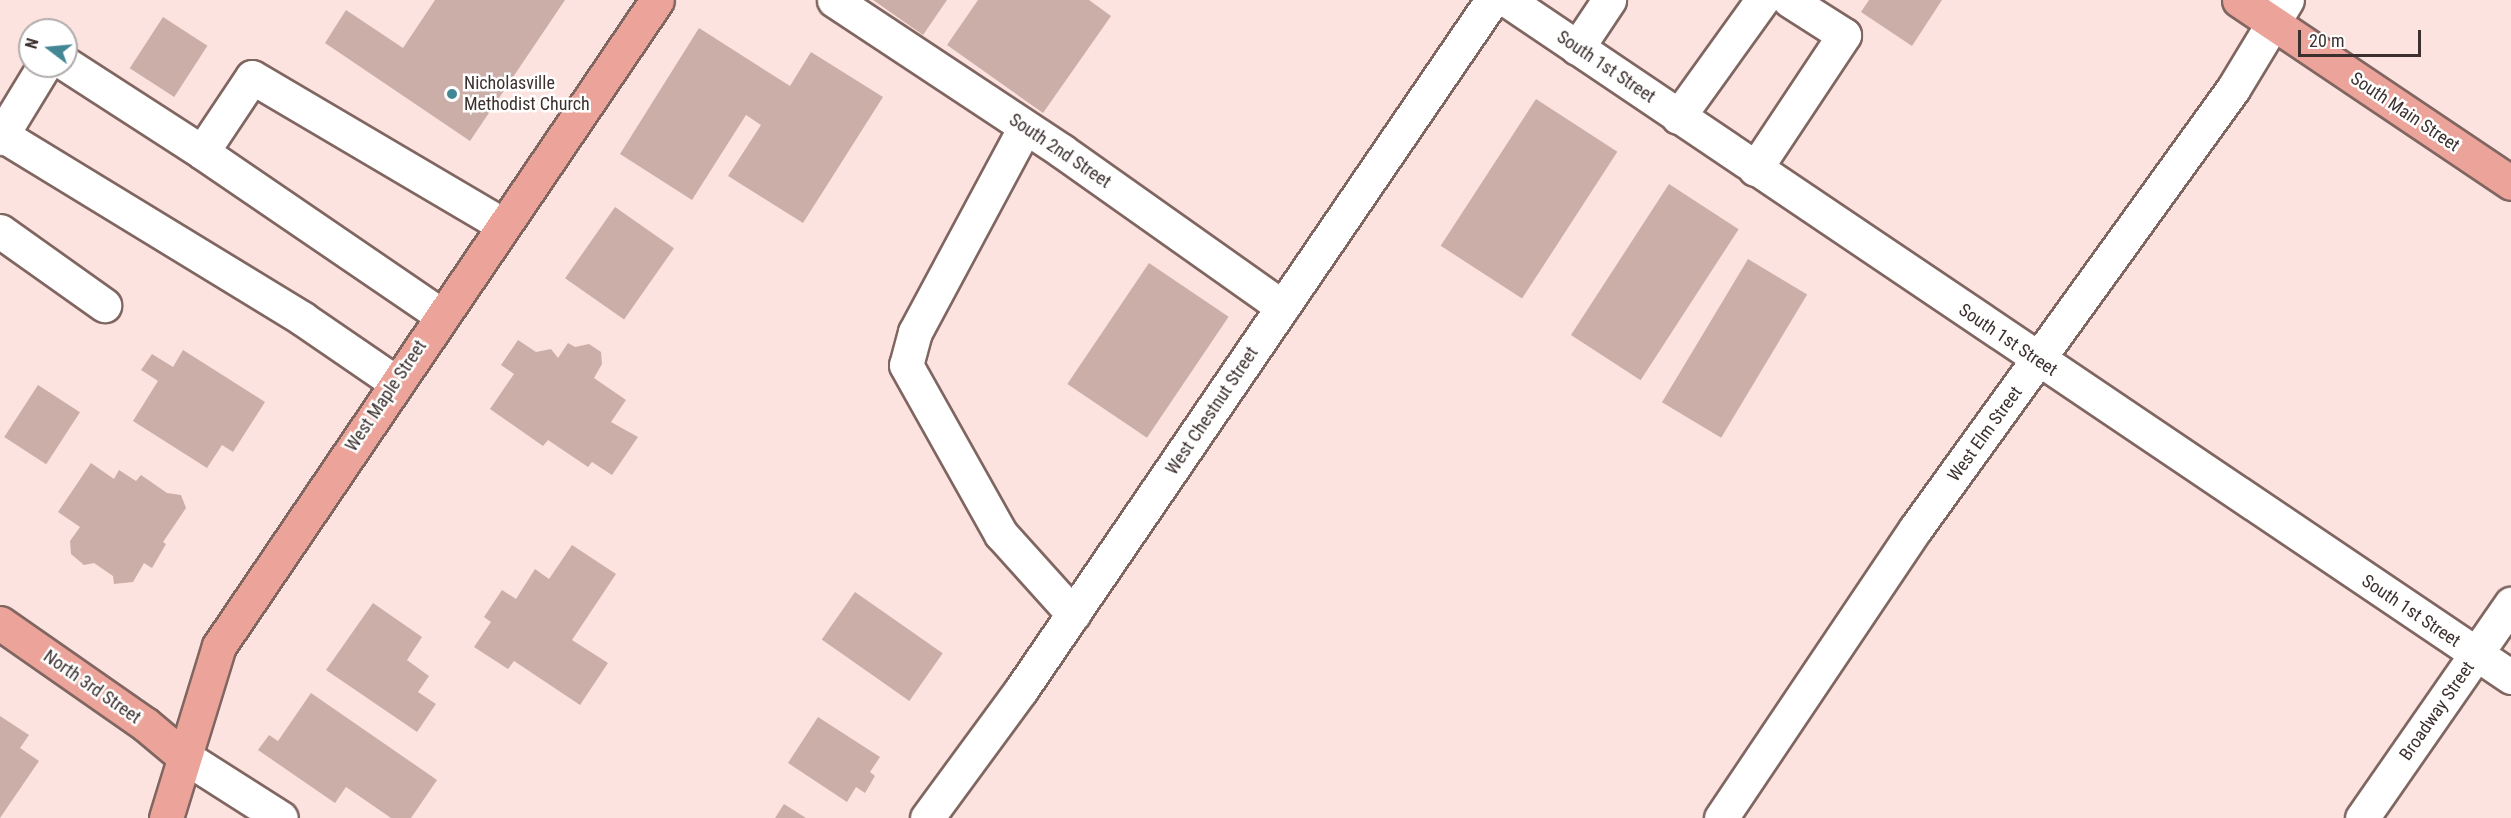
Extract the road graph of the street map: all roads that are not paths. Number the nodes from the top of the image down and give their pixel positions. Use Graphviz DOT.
graph roads {
  1 [pos="657,0"];
  2 [pos="834,0"];
  3 [pos="1492,0"];
  4 [pos="1507,0"];
  5 [pos="1609,0"];
  6 [pos="1762,0"];
  7 [pos="1789,0"];
  8 [pos="2239,0"];
  9 [pos="2280,12"];
  10 [pos="1577,48"];
  11 [pos="78,72"];
  12 [pos="37,78"];
  13 [pos="1678,117"];
  14 [pos="1025,127"];
  15 [pos="1,136"];
  16 [pos="202,152"];
  17 [pos="1755,169"];
  18 [pos="2511,183"];
  19 [pos="503,225"];
  20 [pos="0,231"];
  21 [pos="104,305"];
  22 [pos="1282,307"];
  23 [pos="441,315"];
  24 [pos="2039,362"];
  25 [pos="395,382"];
  26 [pos="2511,604"];
  27 [pos="1073,614"];
  28 [pos="0,623"];
  29 [pos="2476,654"];
  30 [pos="2511,677"];
  31 [pos="183,755"];
  32 [pos="166,818"];
  33 [pos="281,818"];
  34 [pos="927,818"];
  35 [pos="1721,818"];
  36 [pos="2362,818"];
  1 -- 19 [label="main road, West Maple Street"];
  2 -- 14 [label="street, South 2nd Street"];
  3 -- 22 [label="street, West Chestnut Street"];
  4 -- 10 [label="street, South 1st Street"];
  5 -- 10 [label="street"];
  6 -- 13 [label="street"];
  7 -- 17 [label="street"];
  8 -- 9 [label="main road, South Main Street"];
  9 -- 18 [label="main road, South Main Street"];
  9 -- 24 [label="street, West Elm Street"];
  10 -- 13 [label="street, South 1st Street"];
  11 -- 16 [label="street"];
  12 -- 15 [label="street"];
  13 -- 17 [label="street, South 1st Street"];
  14 -- 22 [label="street, South 2nd Street"];
  14 -- 27 [label="street"];
  15 -- 25 [label="street"];
  16 -- 19 [label="street"];
  16 -- 23 [label="street"];
  17 -- 24 [label="street, South 1st Street"];
  19 -- 23 [label="main road, West Maple Street"];
  20 -- 21 [label="street"];
  22 -- 27 [label="street, West Chestnut Street"];
  23 -- 25 [label="main road, West Maple Street"];
  24 -- 29 [label="street, South 1st Street"];
  24 -- 35 [label="street, West Elm Street"];
  25 -- 31 [label="main road, West Maple Street"];
  26 -- 29 [label="street, Broadway Street"];
  27 -- 34 [label="street, West Chestnut Street"];
  28 -- 31 [label="main road, North 3rd Street"];
  29 -- 30 [label="street, South 1st Street"];
  29 -- 36 [label="street, Broadway Street"];
  31 -- 32 [label="main road, West Maple Street"];
  31 -- 33 [label="street"];
}
